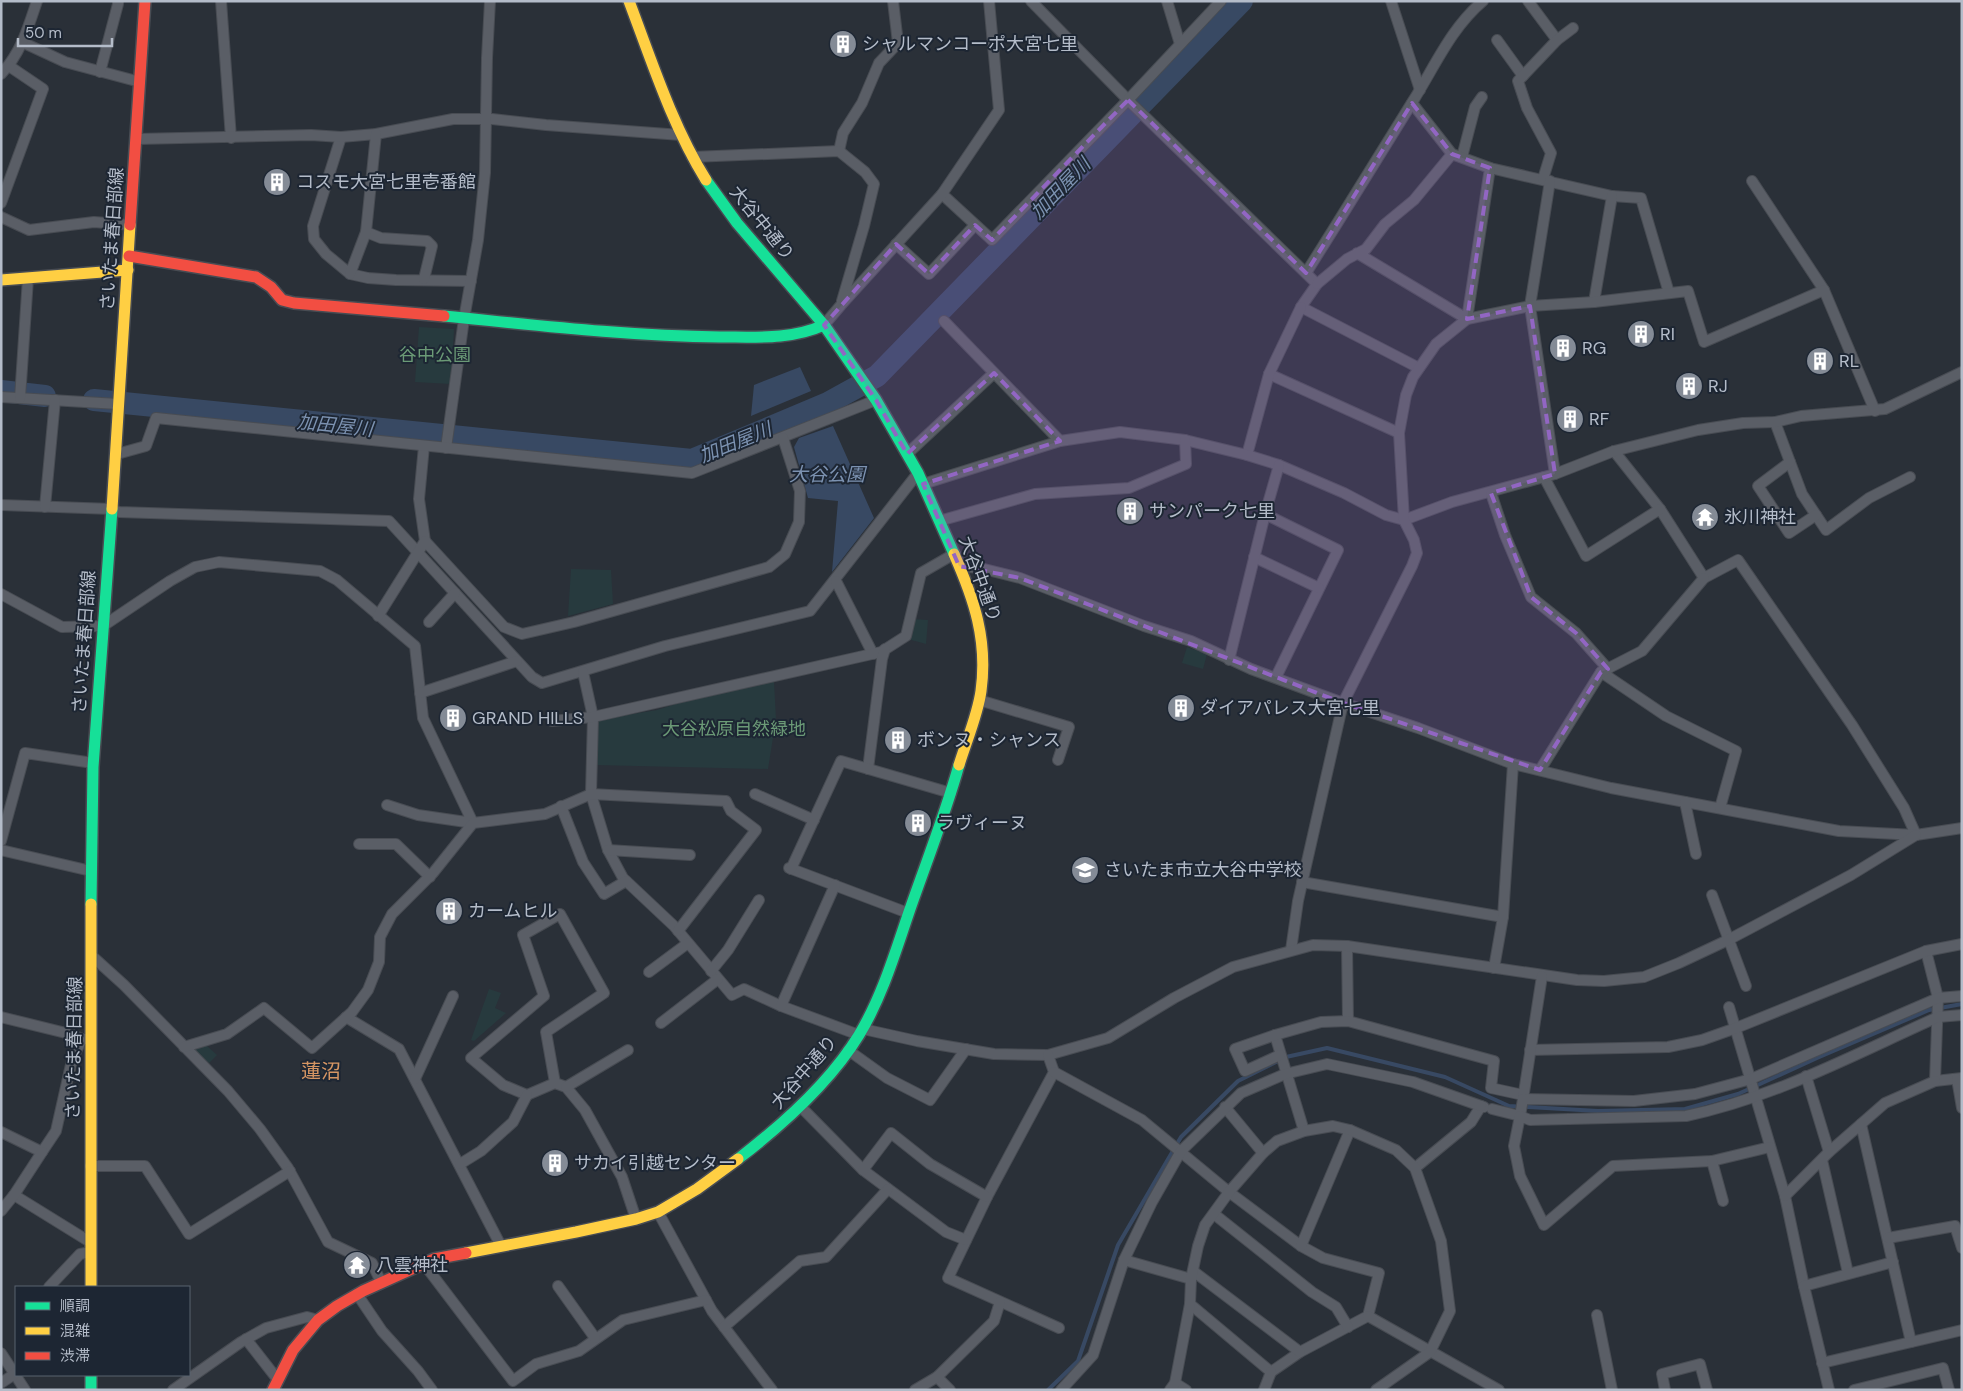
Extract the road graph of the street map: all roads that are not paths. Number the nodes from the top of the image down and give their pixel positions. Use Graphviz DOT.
graph roads {
  1 [pos="37,1"];
  2 [pos="118,1"];
  3 [pos="145,1"];
  4 [pos="221,1"];
  5 [pos="490,1"];
  6 [pos="629,1"];
  7 [pos="893,1"];
  8 [pos="989,1"];
  9 [pos="1031,1"];
  10 [pos="1167,1"];
  11 [pos="1221,1"];
  12 [pos="1391,1"];
  13 [pos="1483,1"];
  14 [pos="1528,1"];
  15 [pos="1573,28"];
  16 [pos="1497,40"];
  17 [pos="1557,40"];
  18 [pos="24,43"];
  19 [pos="1180,44"];
  20 [pos="9,66"];
  21 [pos="100,72"];
  22 [pos="1,74"];
  23 [pos="1523,76"];
  24 [pos="140,82"];
  25 [pos="1420,90"];
  26 [pos="1482,97"];
  27 [pos="1412,103"];
  28 [pos="1134,106"];
  29 [pos="486,119"];
  30 [pos="376,134"];
  31 [pos="681,135"];
  32 [pos="342,137"];
  33 [pos="231,138"];
  34 [pos="136,139"];
  35 [pos="839,151"];
  36 [pos="1457,156"];
  37 [pos="692,157"];
  38 [pos="1490,168"];
  39 [pos="1547,180"];
  40 [pos="1752,181"];
  41 [pos="942,194"];
  42 [pos="1612,196"];
  43 [pos="1,203"];
  44 [pos="1,217"];
  45 [pos="131,225"];
  46 [pos="976,225"];
  47 [pos="366,232"];
  48 [pos="896,244"];
  49 [pos="1357,253"];
  50 [pos="129,256"];
  51 [pos="128,270"];
  52 [pos="1306,273"];
  53 [pos="350,274"];
  54 [pos="28,278"];
  55 [pos="424,279"];
  56 [pos="1,280"];
  57 [pos="471,281"];
  58 [pos="1317,284"];
  59 [pos="1824,290"];
  60 [pos="1669,293"];
  61 [pos="1594,302"];
  62 [pos="840,305"];
  63 [pos="1530,306"];
  64 [pos="1301,308"];
  65 [pos="1467,318"];
  66 [pos="464,319"];
  67 [pos="944,321"];
  68 [pos="824,325"];
  69 [pos="1419,368"];
  70 [pos="1962,372"];
  71 [pos="994,373"];
  72 [pos="1269,374"];
  73 [pos="1,397"];
  74 [pos="20,398"];
  75 [pos="55,400"];
  76 [pos="876,400"];
  77 [pos="118,404"];
  78 [pos="1875,411"];
  79 [pos="1775,422"];
  80 [pos="1399,434"];
  81 [pos="783,438"];
  82 [pos="1185,440"];
  83 [pos="1060,441"];
  84 [pos="424,446"];
  85 [pos="446,448"];
  86 [pos="1614,450"];
  87 [pos="116,454"];
  88 [pos="907,454"];
  89 [pos="1247,455"];
  90 [pos="1790,462"];
  91 [pos="1279,465"];
  92 [pos="1549,476"];
  93 [pos="1910,477"];
  94 [pos="920,479"];
  95 [pos="1491,493"];
  96 [pos="1,505"];
  97 [pos="45,507"];
  98 [pos="112,509"];
  99 [pos="1660,509"];
  100 [pos="1264,514"];
  101 [pos="1816,515"];
  102 [pos="1404,520"];
  103 [pos="939,521"];
  104 [pos="425,541"];
  105 [pos="418,552"];
  106 [pos="954,554"];
  107 [pos="1254,557"];
  108 [pos="959,566"];
  109 [pos="1704,578"];
  110 [pos="836,581"];
  111 [pos="1319,588"];
  112 [pos="455,593"];
  113 [pos="1,594"];
  114 [pos="378,616"];
  115 [pos="429,622"];
  116 [pos="103,626"];
  117 [pos="885,649"];
  118 [pos="873,654"];
  119 [pos="1229,660"];
  120 [pos="517,661"];
  121 [pos="1604,670"];
  122 [pos="583,672"];
  123 [pos="1276,677"];
  124 [pos="420,693"];
  125 [pos="979,700"];
  126 [pos="1343,703"];
  127 [pos="593,718"];
  128 [pos="552,721"];
  129 [pos="1058,760"];
  130 [pos="93,763"];
  131 [pos="1514,764"];
  132 [pos="868,769"];
  133 [pos="1540,770"];
  134 [pos="952,793"];
  135 [pos="591,794"];
  136 [pos="756,794"];
  137 [pos="1685,802"];
  138 [pos="388,805"];
  139 [pos="561,806"];
  140 [pos="1720,808"];
  141 [pos="814,820"];
  142 [pos="473,822"];
  143 [pos="1962,828"];
  144 [pos="1916,835"];
  145 [pos="1,841"];
  146 [pos="359,844"];
  147 [pos="1,850"];
  148 [pos="608,850"];
  149 [pos="1696,854"];
  150 [pos="690,855"];
  151 [pos="91,872"];
  152 [pos="430,877"];
  153 [pos="626,881"];
  154 [pos="1302,882"];
  155 [pos="835,885"];
  156 [pos="1712,895"];
  157 [pos="759,900"];
  158 [pos="908,913"];
  159 [pos="1503,917"];
  160 [pos="678,931"];
  161 [pos="1728,940"];
  162 [pos="688,943"];
  163 [pos="1962,944"];
  164 [pos="1347,946"];
  165 [pos="1291,950"];
  166 [pos="1926,951"];
  167 [pos="92,956"];
  168 [pos="1494,968"];
  169 [pos="649,972"];
  170 [pos="715,975"];
  171 [pos="1542,976"];
  172 [pos="1746,986"];
  173 [pos="453,996"];
  174 [pos="1962,996"];
  175 [pos="781,1006"];
  176 [pos="1729,1007"];
  177 [pos="1938,1007"];
  178 [pos="1962,1015"];
  179 [pos="1,1017"];
  180 [pos="346,1017"];
  181 [pos="1348,1021"];
  182 [pos="662,1024"];
  183 [pos="1736,1028"];
  184 [pos="861,1032"];
  185 [pos="1274,1035"];
  186 [pos="87,1039"];
  187 [pos="184,1047"];
  188 [pos="966,1049"];
  189 [pos="628,1050"];
  190 [pos="848,1050"];
  191 [pos="1530,1050"];
  192 [pos="1048,1056"];
  193 [pos="1281,1058"];
  194 [pos="1054,1072"];
  195 [pos="1285,1074"];
  196 [pos="1806,1076"];
  197 [pos="1959,1078"];
  198 [pos="415,1079"];
  199 [pos="1936,1081"];
  200 [pos="555,1083"];
  201 [pos="566,1087"];
  202 [pos="1753,1087"];
  203 [pos="527,1096"];
  204 [pos="1522,1105"];
  205 [pos="800,1106"];
  206 [pos="1225,1107"];
  207 [pos="1486,1107"];
  208 [pos="1962,1108"];
  209 [pos="1861,1124"];
  210 [pos="1350,1130"];
  211 [pos="1304,1131"];
  212 [pos="1,1132"];
  213 [pos="1770,1147"];
  214 [pos="1176,1148"];
  215 [pos="42,1152"];
  216 [pos="1263,1153"];
  217 [pos="1826,1156"];
  218 [pos="1712,1160"];
  219 [pos="460,1164"];
  220 [pos="90,1166"];
  221 [pos="1416,1168"];
  222 [pos="862,1170"];
  223 [pos="290,1171"];
  224 [pos="888,1189"];
  225 [pos="1229,1192"];
  226 [pos="14,1195"];
  227 [pos="1785,1196"];
  228 [pos="987,1197"];
  229 [pos="1723,1201"];
  230 [pos="1,1211"];
  231 [pos="658,1212"];
  232 [pos="1214,1214"];
  233 [pos="636,1219"];
  234 [pos="1888,1238"];
  235 [pos="966,1240"];
  236 [pos="501,1246"];
  237 [pos="1301,1246"];
  238 [pos="91,1247"];
  239 [pos="1962,1248"];
  240 [pos="1124,1260"];
  241 [pos="1893,1262"];
  242 [pos="424,1264"];
  243 [pos="1848,1273"];
  244 [pos="1192,1275"];
  245 [pos="382,1282"];
  246 [pos="51,1286"];
  247 [pos="90,1286"];
  248 [pos="558,1286"];
  249 [pos="1804,1286"];
  250 [pos="357,1294"];
  251 [pos="706,1300"];
  252 [pos="1000,1302"];
  253 [pos="1190,1304"];
  254 [pos="1597,1315"];
  255 [pos="1368,1316"];
  256 [pos="318,1320"];
  257 [pos="724,1327"];
  258 [pos="1348,1327"];
  259 [pos="1059,1328"];
  260 [pos="1962,1330"];
  261 [pos="595,1338"];
  262 [pos="246,1339"];
  263 [pos="1911,1342"];
  264 [pos="1300,1352"];
  265 [pos="1430,1352"];
  266 [pos="1,1353"];
  267 [pos="1822,1363"];
  268 [pos="1270,1372"];
  269 [pos="15,1373"];
  270 [pos="15,1375"];
  271 [pos="17,1376"];
  272 [pos="91,1376"];
  273 [pos="937,1377"];
  274 [pos="1,1383"];
  275 [pos="276,1385"];
  276 [pos="1172,1386"];
  277 [pos="25,1390"];
  278 [pos="91,1390"];
  279 [pos="173,1390"];
  280 [pos="432,1390"];
  281 [pos="772,1390"];
  282 [pos="914,1390"];
  283 [pos="950,1390"];
  284 [pos="1061,1390"];
  285 [pos="1186,1390"];
  286 [pos="1264,1390"];
  287 [pos="1376,1390"];
  288 [pos="1499,1390"];
  289 [pos="1612,1390"];
  290 [pos="1665,1390"];
  291 [pos="1707,1390"];
  292 [pos="1829,1390"];
  293 [pos="1854,1390"];
  294 [pos="1949,1390"];
  1 -- 18 [label="street"];
  2 -- 21 [label="street"];
  3 -- 24 [label="street, さいたま春日部線"];
  4 -- 33 [label="street"];
  5 -- 29 [label="street"];
  6 -- 31 [label="street, 大谷中通り"];
  7 -- 35 [label="street"];
  8 -- 41 [label="street"];
  9 -- 28 [label="street"];
  10 -- 19 [label="street"];
  11 -- 19 [label="street"];
  12 -- 25 [label="street"];
  13 -- 25 [label="street"];
  14 -- 17 [label="street"];
  15 -- 17 [label="street"];
  16 -- 23 [label="street"];
  17 -- 23 [label="street"];
  18 -- 20 [label="street"];
  18 -- 21 [label="street"];
  19 -- 28 [label="street"];
  20 -- 22 [label="street"];
  20 -- 43 [label="street"];
  21 -- 24 [label="street"];
  23 -- 39 [label="street"];
  24 -- 34 [label="street, さいたま春日部線"];
  25 -- 27 [label="street"];
  26 -- 36 [label="street"];
  27 -- 36 [label="street"];
  27 -- 52 [label="street"];
  28 -- 46 [label="street"];
  28 -- 52 [label="street"];
  29 -- 30 [label="street"];
  29 -- 31 [label="street"];
  29 -- 57 [label="street"];
  30 -- 32 [label="street"];
  30 -- 47 [label="street"];
  31 -- 37 [label="street, 大谷中通り"];
  32 -- 33 [label="street"];
  32 -- 53 [label="street"];
  33 -- 34 [label="street"];
  34 -- 45 [label="street, さいたま春日部線"];
  35 -- 37 [label="street"];
  35 -- 62 [label="street"];
  36 -- 38 [label="street"];
  36 -- 49 [label="street"];
  37 -- 68 [label="street, 大谷中通り"];
  38 -- 39 [label="street"];
  38 -- 65 [label="street"];
  39 -- 42 [label="street"];
  39 -- 63 [label="street"];
  40 -- 59 [label="street"];
  41 -- 46 [label="street"];
  41 -- 48 [label="street"];
  42 -- 60 [label="street"];
  42 -- 61 [label="street"];
  44 -- 45 [label="street"];
  45 -- 50 [label="street, さいたま春日部線"];
  46 -- 48 [label="street"];
  47 -- 53 [label="street"];
  47 -- 55 [label="street"];
  48 -- 62 [label="street"];
  49 -- 58 [label="street"];
  49 -- 65 [label="street"];
  50 -- 51 [label="street, さいたま春日部線"];
  50 -- 66 [label="street"];
  51 -- 54 [label="street"];
  51 -- 77 [label="street, さいたま春日部線"];
  52 -- 58 [label="street"];
  53 -- 55 [label="street"];
  54 -- 56 [label="street"];
  54 -- 74 [label="street"];
  55 -- 57 [label="street"];
  57 -- 66 [label="street"];
  58 -- 64 [label="street"];
  59 -- 60 [label="street"];
  59 -- 78 [label="street"];
  60 -- 61 [label="street"];
  61 -- 63 [label="street"];
  62 -- 68 [label="street"];
  63 -- 65 [label="street"];
  63 -- 92 [label="street"];
  64 -- 69 [label="street"];
  64 -- 72 [label="street"];
  65 -- 69 [label="street"];
  66 -- 68 [label="street"];
  66 -- 85 [label="street"];
  67 -- 71 [label="street"];
  68 -- 76 [label="street, 大谷中通り"];
  69 -- 80 [label="street"];
  70 -- 78 [label="street"];
  71 -- 83 [label="street"];
  71 -- 88 [label="street"];
  72 -- 80 [label="street"];
  72 -- 89 [label="street"];
  73 -- 74 [label="street"];
  74 -- 75 [label="street"];
  75 -- 77 [label="street"];
  75 -- 97 [label="street"];
  76 -- 81 [label="street"];
  76 -- 88 [label="street, 大谷中通り"];
  77 -- 87 [label="street, さいたま春日部線"];
  78 -- 79 [label="street"];
  79 -- 86 [label="street"];
  79 -- 90 [label="street"];
  80 -- 102 [label="street"];
  81 -- 85 [label="street"];
  81 -- 104 [label="street"];
  82 -- 83 [label="street"];
  82 -- 89 [label="street"];
  82 -- 103 [label="street"];
  83 -- 94 [label="street"];
  84 -- 85 [label="street"];
  84 -- 87 [label="street"];
  84 -- 104 [label="street"];
  86 -- 92 [label="street"];
  86 -- 99 [label="street"];
  87 -- 98 [label="street, さいたま春日部線"];
  88 -- 94 [label="street, 大谷中通り"];
  89 -- 91 [label="street"];
  90 -- 101 [label="street"];
  90 -- 101 [label="street"];
  91 -- 100 [label="street"];
  91 -- 102 [label="street"];
  92 -- 95 [label="street"];
  92 -- 99 [label="street"];
  93 -- 101 [label="street"];
  94 -- 103 [label="street, 大谷中通り"];
  94 -- 110 [label="street"];
  95 -- 102 [label="street"];
  95 -- 121 [label="street"];
  96 -- 97 [label="street"];
  97 -- 98 [label="street"];
  98 -- 105 [label="street"];
  98 -- 116 [label="street, さいたま春日部線"];
  99 -- 109 [label="street"];
  100 -- 107 [label="street"];
  100 -- 111 [label="street"];
  102 -- 126 [label="street"];
  103 -- 106 [label="street, 大谷中通り"];
  104 -- 105 [label="street"];
  105 -- 112 [label="street"];
  105 -- 114 [label="street"];
  106 -- 108 [label="street, 大谷中通り"];
  106 -- 117 [label="street"];
  107 -- 111 [label="street"];
  107 -- 119 [label="street"];
  108 -- 119 [label="street"];
  108 -- 125 [label="street, 大谷中通り"];
  109 -- 121 [label="street"];
  109 -- 144 [label="street"];
  110 -- 118 [label="street"];
  110 -- 122 [label="street"];
  111 -- 123 [label="street"];
  112 -- 115 [label="street"];
  112 -- 120 [label="street"];
  113 -- 116 [label="street"];
  114 -- 116 [label="street"];
  114 -- 124 [label="street"];
  116 -- 130 [label="street, さいたま春日部線"];
  117 -- 118 [label="street"];
  117 -- 132 [label="street"];
  118 -- 127 [label="street"];
  119 -- 123 [label="street"];
  120 -- 122 [label="street"];
  120 -- 124 [label="street"];
  121 -- 133 [label="street"];
  121 -- 140 [label="street"];
  122 -- 127 [label="street"];
  123 -- 126 [label="street"];
  124 -- 142 [label="street"];
  125 -- 129 [label="street"];
  125 -- 134 [label="street, 大谷中通り"];
  126 -- 131 [label="street"];
  126 -- 154 [label="street"];
  127 -- 128 [label="street"];
  127 -- 135 [label="street"];
  130 -- 145 [label="street"];
  130 -- 151 [label="street, さいたま春日部線"];
  131 -- 133 [label="street"];
  131 -- 159 [label="street"];
  132 -- 134 [label="street"];
  132 -- 141 [label="street"];
  133 -- 137 [label="street"];
  134 -- 158 [label="street, 大谷中通り"];
  135 -- 139 [label="street"];
  135 -- 148 [label="street"];
  135 -- 160 [label="street"];
  136 -- 141 [label="street"];
  137 -- 140 [label="street"];
  137 -- 149 [label="street"];
  138 -- 142 [label="street"];
  139 -- 142 [label="street"];
  139 -- 153 [label="street"];
  140 -- 144 [label="street"];
  141 -- 155 [label="street"];
  142 -- 152 [label="street"];
  143 -- 144 [label="street"];
  144 -- 161 [label="street"];
  146 -- 152 [label="street"];
  147 -- 151 [label="street"];
  148 -- 150 [label="street"];
  148 -- 153 [label="street"];
  151 -- 167 [label="street, さいたま春日部線"];
  152 -- 180 [label="street"];
  153 -- 160 [label="street"];
  154 -- 159 [label="street"];
  154 -- 165 [label="street"];
  155 -- 158 [label="street"];
  155 -- 175 [label="street"];
  156 -- 161 [label="street"];
  157 -- 170 [label="street"];
  158 -- 184 [label="street, 大谷中通り"];
  159 -- 168 [label="street"];
  160 -- 162 [label="street"];
  161 -- 171 [label="street"];
  161 -- 172 [label="street"];
  162 -- 169 [label="street"];
  162 -- 170 [label="street"];
  163 -- 166 [label="street"];
  164 -- 165 [label="street"];
  164 -- 168 [label="street"];
  164 -- 181 [label="street"];
  165 -- 192 [label="street"];
  166 -- 177 [label="street"];
  166 -- 183 [label="street"];
  167 -- 186 [label="street, さいたま春日部線"];
  167 -- 187 [label="street"];
  168 -- 171 [label="street"];
  170 -- 175 [label="street"];
  170 -- 182 [label="street"];
  171 -- 191 [label="street"];
  173 -- 198 [label="street"];
  174 -- 177 [label="street"];
  175 -- 184 [label="street"];
  176 -- 183 [label="street"];
  177 -- 178 [label="street"];
  177 -- 196 [label="street"];
  177 -- 199 [label="street"];
  177 -- 202 [label="street"];
  179 -- 186 [label="street"];
  180 -- 187 [label="street"];
  180 -- 198 [label="street"];
  181 -- 185 [label="street"];
  181 -- 204 [label="street"];
  183 -- 191 [label="street"];
  183 -- 202 [label="street"];
  184 -- 188 [label="street"];
  184 -- 190 [label="street, 大谷中通り"];
  185 -- 193 [label="street"];
  185 -- 193 [label="street"];
  186 -- 215 [label="street"];
  186 -- 220 [label="street, さいたま春日部線"];
  187 -- 223 [label="street"];
  188 -- 190 [label="street"];
  188 -- 192 [label="street"];
  189 -- 201 [label="street"];
  190 -- 205 [label="street, 大谷中通り"];
  191 -- 204 [label="street"];
  192 -- 194 [label="street"];
  193 -- 195 [label="street"];
  194 -- 214 [label="street"];
  194 -- 228 [label="street"];
  195 -- 206 [label="street"];
  195 -- 207 [label="street"];
  195 -- 211 [label="street"];
  196 -- 202 [label="street"];
  196 -- 217 [label="street"];
  197 -- 199 [label="street"];
  197 -- 208 [label="street"];
  198 -- 219 [label="street"];
  199 -- 209 [label="street"];
  200 -- 201 [label="street"];
  200 -- 203 [label="street"];
  200 -- 203 [label="street"];
  201 -- 233 [label="street"];
  202 -- 204 [label="street"];
  202 -- 204 [label="street"];
  202 -- 213 [label="street"];
  203 -- 219 [label="street"];
  204 -- 207 [label="street"];
  204 -- 218 [label="street"];
  205 -- 222 [label="street"];
  205 -- 231 [label="street, 大谷中通り"];
  206 -- 214 [label="street"];
  206 -- 216 [label="street"];
  207 -- 221 [label="street"];
  209 -- 217 [label="street"];
  209 -- 234 [label="street"];
  210 -- 211 [label="street"];
  210 -- 221 [label="street"];
  210 -- 237 [label="street"];
  211 -- 216 [label="street"];
  212 -- 215 [label="street"];
  213 -- 218 [label="street"];
  213 -- 227 [label="street"];
  214 -- 225 [label="street"];
  214 -- 240 [label="street"];
  215 -- 226 [label="street"];
  216 -- 225 [label="street"];
  217 -- 227 [label="street"];
  217 -- 243 [label="street"];
  218 -- 229 [label="street"];
  219 -- 236 [label="street"];
  220 -- 223 [label="street"];
  220 -- 238 [label="street, さいたま春日部線"];
  221 -- 265 [label="street"];
  222 -- 224 [label="street"];
  222 -- 228 [label="street"];
  223 -- 245 [label="street"];
  224 -- 235 [label="street"];
  224 -- 257 [label="street"];
  225 -- 232 [label="street"];
  225 -- 237 [label="street"];
  226 -- 230 [label="street"];
  226 -- 238 [label="street"];
  227 -- 249 [label="street"];
  228 -- 235 [label="street"];
  231 -- 233 [label="street, 大谷中通り"];
  231 -- 251 [label="street"];
  232 -- 244 [label="street"];
  232 -- 258 [label="street"];
  233 -- 236 [label="street, 大谷中通り"];
  234 -- 239 [label="street"];
  234 -- 241 [label="street"];
  235 -- 252 [label="street"];
  236 -- 242 [label="street, 大谷中通り"];
  237 -- 255 [label="street"];
  238 -- 246 [label="street"];
  238 -- 247 [label="street, さいたま春日部線"];
  240 -- 244 [label="street"];
  240 -- 284 [label="street"];
  241 -- 243 [label="street"];
  241 -- 263 [label="street"];
  242 -- 245 [label="street, 大谷中通り"];
  242 -- 261 [label="street"];
  243 -- 249 [label="street"];
  244 -- 253 [label="street"];
  244 -- 264 [label="street"];
  245 -- 250 [label="street, 大谷中通り"];
  248 -- 261 [label="street"];
  249 -- 267 [label="street"];
  250 -- 256 [label="street, 大谷中通り"];
  250 -- 280 [label="street"];
  251 -- 257 [label="street"];
  251 -- 261 [label="street"];
  252 -- 259 [label="street"];
  252 -- 273 [label="street"];
  253 -- 268 [label="street"];
  253 -- 276 [label="street"];
  254 -- 289 [label="street"];
  255 -- 258 [label="street"];
  255 -- 265 [label="street"];
  256 -- 262 [label="street"];
  256 -- 275 [label="street, 大谷中通り"];
  257 -- 281 [label="street"];
  258 -- 264 [label="street"];
  260 -- 263 [label="street"];
  262 -- 275 [label="street"];
  262 -- 279 [label="street"];
  263 -- 267 [label="street"];
  264 -- 268 [label="street"];
  265 -- 287 [label="street"];
  265 -- 288 [label="street"];
  266 -- 269 [label="street"];
  267 -- 292 [label="street"];
  268 -- 286 [label="street"];
  270 -- 274 [label="street"];
  271 -- 277 [label="street"];
  272 -- 278 [label="street"];
  273 -- 282 [label="street"];
  273 -- 283 [label="street"];
  276 -- 285 [label="street"];
  290 -- 291 [label="street"];
  293 -- 294 [label="street"];
}
